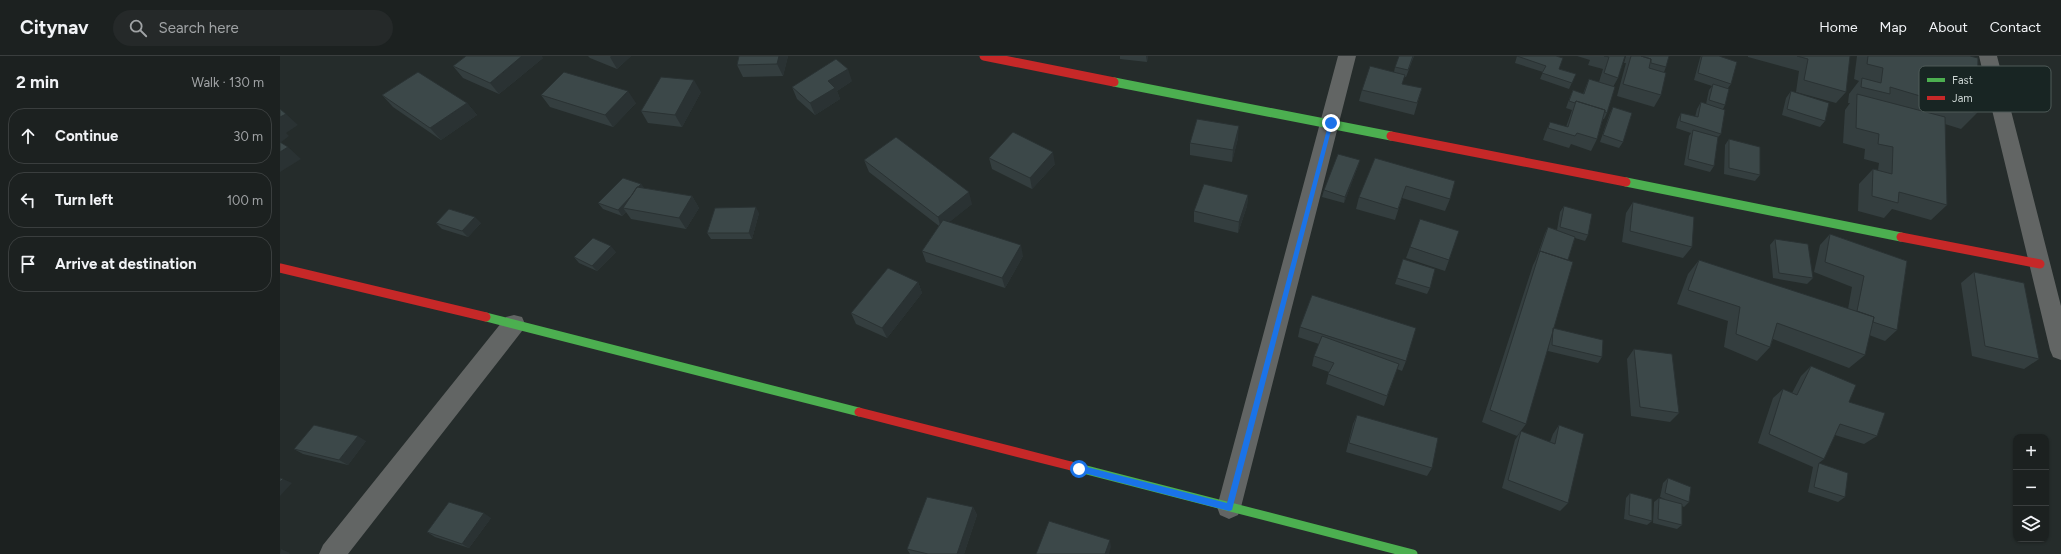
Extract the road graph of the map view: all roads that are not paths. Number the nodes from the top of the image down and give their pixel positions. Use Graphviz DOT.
graph roads {
  1 [pos="984,56"];
  2 [pos="1347,56"];
  3 [pos="1988,56"];
  4 [pos="1990,66"];
  5 [pos="2002,112"];
  6 [pos="1331,123"];
  7 [pos="2040,264"];
  8 [pos="280,268"];
  9 [pos="514,324"];
  10 [pos="2061,350"];
  11 [pos="1229,507"];
  12 [pos="332,554"];
  13 [pos="1413,554"];
  1 -- 6 [label="street"];
  2 -- 6 [label="street"];
  3 -- 4 [label="street"];
  5 -- 7 [label="street"];
  6 -- 7 [label="street"];
  6 -- 11 [label="street"];
  7 -- 10 [label="street"];
  8 -- 9 [label="street"];
  9 -- 11 [label="street"];
  9 -- 12 [label="street"];
  11 -- 13 [label="street"];
}
